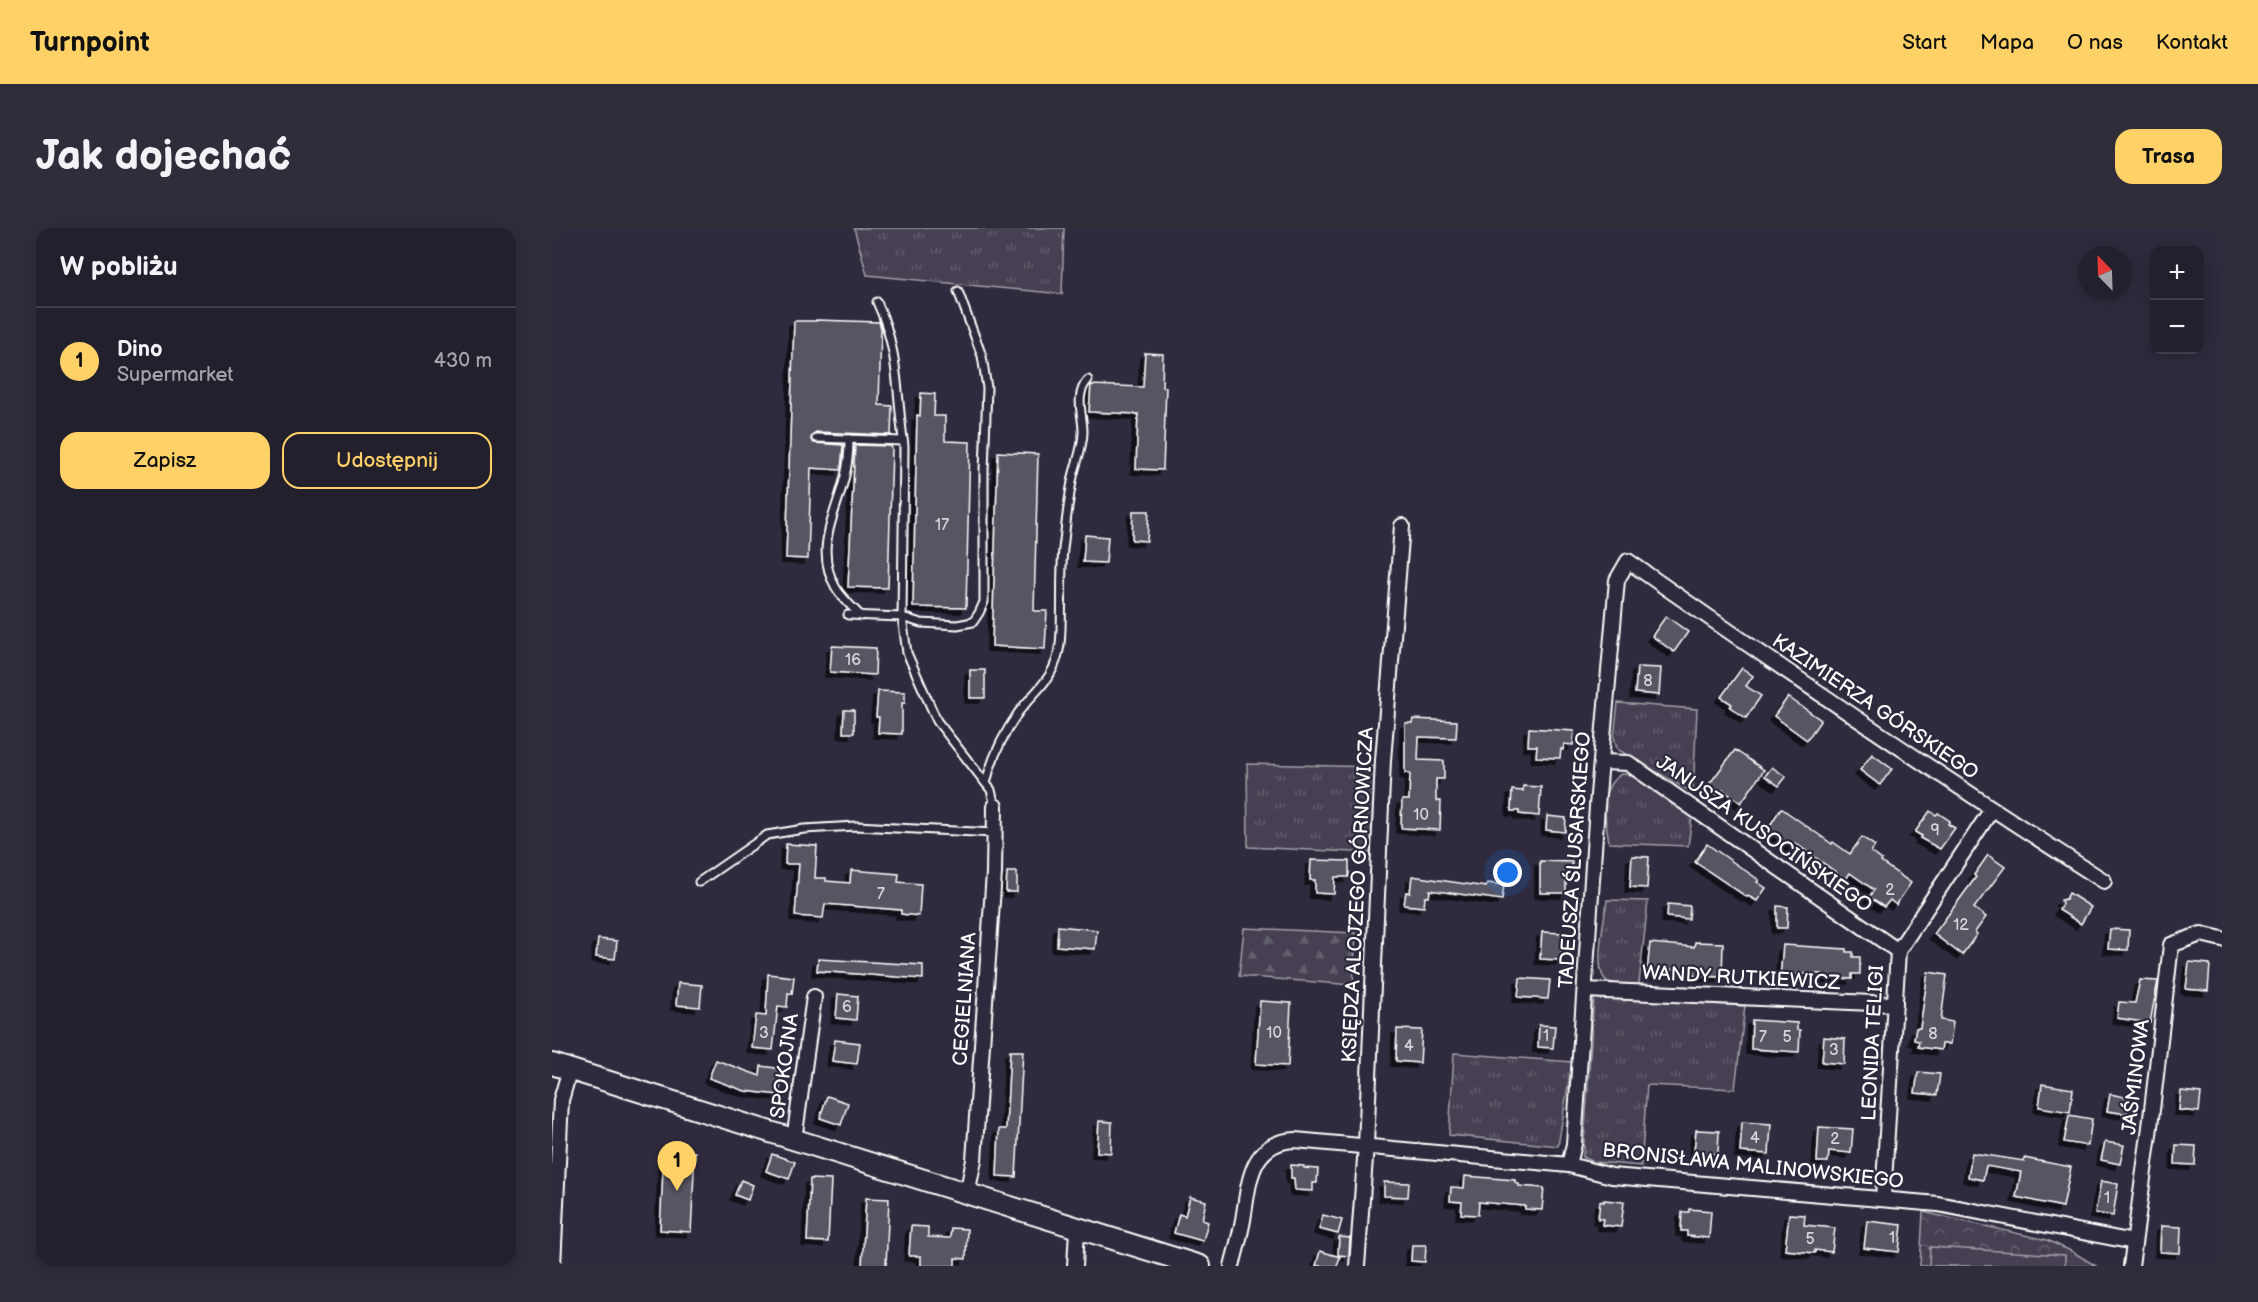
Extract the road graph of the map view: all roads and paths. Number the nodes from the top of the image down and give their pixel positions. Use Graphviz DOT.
graph roads {
  1 [pos="958,291"];
  2 [pos="878,303"];
  3 [pos="1088,380"];
  4 [pos="816,438"];
  5 [pos="849,439"];
  6 [pos="903,441"];
  7 [pos="1402,525"];
  8 [pos="1628,561"];
  9 [pos="848,615"];
  10 [pos="861,616"];
  11 [pos="902,617"];
  12 [pos="1602,762"];
  13 [pos="986,783"];
  14 [pos="995,806"];
  15 [pos="1992,809"];
  16 [pos="995,833"];
  17 [pos="2104,881"];
  18 [pos="699,882"];
  19 [pos="2222,939"];
  20 [pos="1898,951"];
  21 [pos="1585,990"];
  22 [pos="814,997"];
  23 [pos="1895,1004"];
  24 [pos="561,1067"];
  25 [pos="794,1140"];
  26 [pos="1366,1145"];
  27 [pos="1569,1165"];
  28 [pos="967,1194"];
  29 [pos="1883,1199"];
  30 [pos="1077,1229"];
  31 [pos="2134,1242"];
  32 [pos="553,1266"];
  33 [pos="1075,1266"];
  34 [pos="1200,1266"];
  35 [pos="1232,1266"];
  36 [pos="1357,1266"];
  37 [pos="2131,1266"];
  1 -- 11 [label="lane"];
  2 -- 6 [label="lane"];
  3 -- 13 [label="lane"];
  4 -- 5 [label="lane"];
  5 -- 6 [label="lane"];
  5 -- 10 [label="lane"];
  6 -- 11 [label="lane"];
  7 -- 26 [label="street, KSIĘDZA ALOJZEGO GÓRNOWICZA"];
  8 -- 12 [label="street, TADEUSZA ŚLUSARSKIEGO"];
  8 -- 15 [label="street, KAZIMIERZA GÓRSKIEGO"];
  9 -- 10 [label="lane"];
  10 -- 11 [label="lane"];
  11 -- 13 [label="lane"];
  12 -- 20 [label="street, JANUSZA KUSOCIŃSKIEGO"];
  12 -- 21 [label="street, TADEUSZA ŚLUSARSKIEGO"];
  13 -- 14 [label="lane"];
  14 -- 16 [label="street, CEGIELNIANA"];
  15 -- 17 [label="street, KAZIMIERZA GÓRSKIEGO"];
  15 -- 20 [label="street, LEONIDA TELIGI"];
  16 -- 18 [label="lane"];
  16 -- 28 [label="street, CEGIELNIANA"];
  19 -- 31 [label="street, JAŚMINOWA"];
  20 -- 23 [label="street, LEONIDA TELIGI"];
  21 -- 23 [label="street, WANDY RUTKIEWICZ"];
  21 -- 27 [label="street, TADEUSZA ŚLUSARSKIEGO"];
  22 -- 25 [label="street, SPOKOJNA"];
  23 -- 29 [label="street, LEONIDA TELIGI"];
  24 -- 25 [label="street"];
  24 -- 32 [label="street"];
  25 -- 28 [label="street"];
  26 -- 27 [label="street, BRONISŁAWA MALINOWSKIEGO"];
  26 -- 35 [label="street, BRONISŁAWA MALINOWSKIEGO"];
  26 -- 36 [label="street, KSIĘDZA ALOJZEGO GÓRNOWICZA"];
  27 -- 29 [label="street, BRONISŁAWA MALINOWSKIEGO"];
  28 -- 30 [label="street"];
  29 -- 31 [label="street, BRONISŁAWA MALINOWSKIEGO"];
  30 -- 33 [label="street"];
  30 -- 34 [label="street"];
  31 -- 37 [label="street, JAŚMINOWA"];
}
